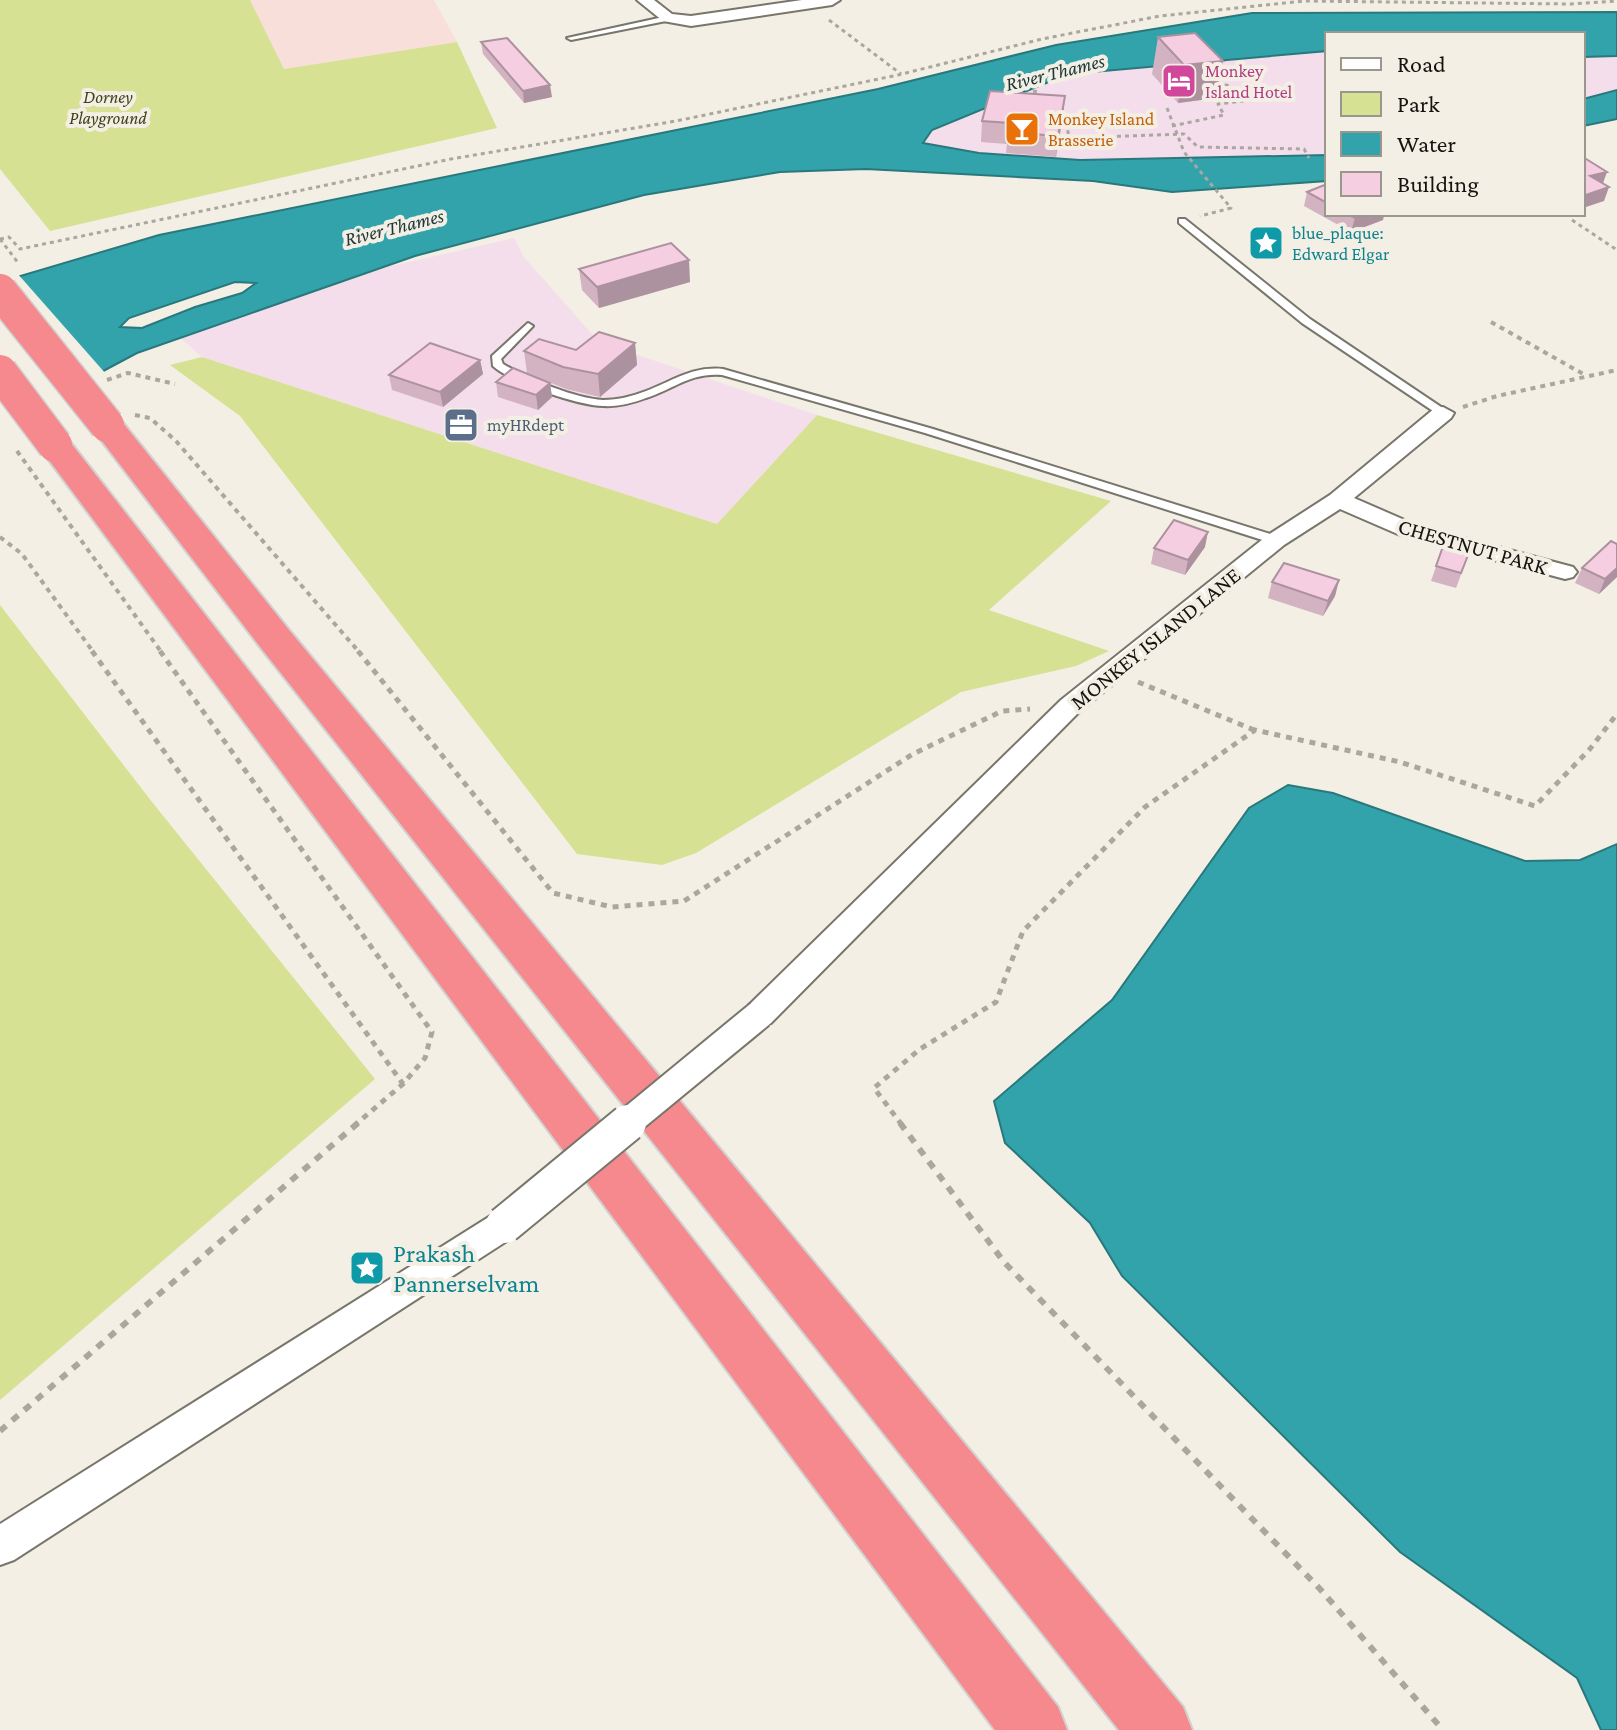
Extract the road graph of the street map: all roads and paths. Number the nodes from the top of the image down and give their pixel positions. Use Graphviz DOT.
graph roads {
  1 [pos="832,0"];
  2 [pos="647,1"];
  3 [pos="1617,1"];
  4 [pos="809,5"];
  5 [pos="668,18"];
  6 [pos="571,38"];
  7 [pos="902,74"];
  8 [pos="1207,86"];
  9 [pos="1033,91"];
  10 [pos="1043,105"];
  11 [pos="1167,108"];
  12 [pos="1054,110"];
  13 [pos="1172,126"];
  14 [pos="1175,135"];
  15 [pos="1309,158"];
  16 [pos="1572,220"];
  17 [pos="1182,221"];
  18 [pos="0,239"];
  19 [pos="1617,250"];
  20 [pos="0,291"];
  21 [pos="1491,322"];
  22 [pos="528,326"];
  23 [pos="1617,370"];
  24 [pos="0,372"];
  25 [pos="1586,376"];
  26 [pos="1443,413"];
  27 [pos="121,420"];
  28 [pos="38,451"];
  29 [pos="1338,500"];
  30 [pos="0,537"];
  31 [pos="1276,540"];
  32 [pos="1565,572"];
  33 [pos="1111,671"];
  34 [pos="1070,706"];
  35 [pos="1617,714"];
  36 [pos="1255,730"];
  37 [pos="403,1084"];
  38 [pos="0,1431"];
  39 [pos="0,1546"];
  40 [pos="1035,1730"];
  41 [pos="1160,1730"];
  42 [pos="1443,1730"];
  1 -- 4 [label="street"];
  2 -- 5 [label="street"];
  3 -- 7 [label="path"];
  4 -- 5 [label="street"];
  4 -- 7 [label="path"];
  5 -- 6 [label="lane"];
  7 -- 18 [label="path"];
  8 -- 13 [label="path"];
  9 -- 10 [label="path"];
  11 -- 13 [label="path"];
  12 -- 14 [label="path"];
  13 -- 14 [label="path"];
  14 -- 15 [label="path"];
  14 -- 17 [label="path"];
  16 -- 19 [label="path"];
  17 -- 26 [label="lane"];
  20 -- 27 [label="highway, bridge"];
  21 -- 25 [label="path"];
  22 -- 31 [label="lane"];
  23 -- 25 [label="path"];
  24 -- 28 [label="highway, bridge"];
  25 -- 26 [label="path"];
  26 -- 29 [label="street, MONKEY ISLAND LANE"];
  27 -- 34 [label="path"];
  27 -- 41 [label="highway"];
  28 -- 37 [label="path"];
  28 -- 40 [label="highway"];
  29 -- 31 [label="street, MONKEY ISLAND LANE"];
  29 -- 32 [label="street, CHESTNUT PARK"];
  30 -- 37 [label="path"];
  31 -- 33 [label="street, MONKEY ISLAND LANE"];
  33 -- 34 [label="street, MONKEY ISLAND LANE"];
  33 -- 36 [label="path"];
  34 -- 39 [label="street, MONKEY ISLAND LANE, bridge"];
  35 -- 36 [label="path"];
  36 -- 42 [label="path"];
  37 -- 38 [label="path"];
}
